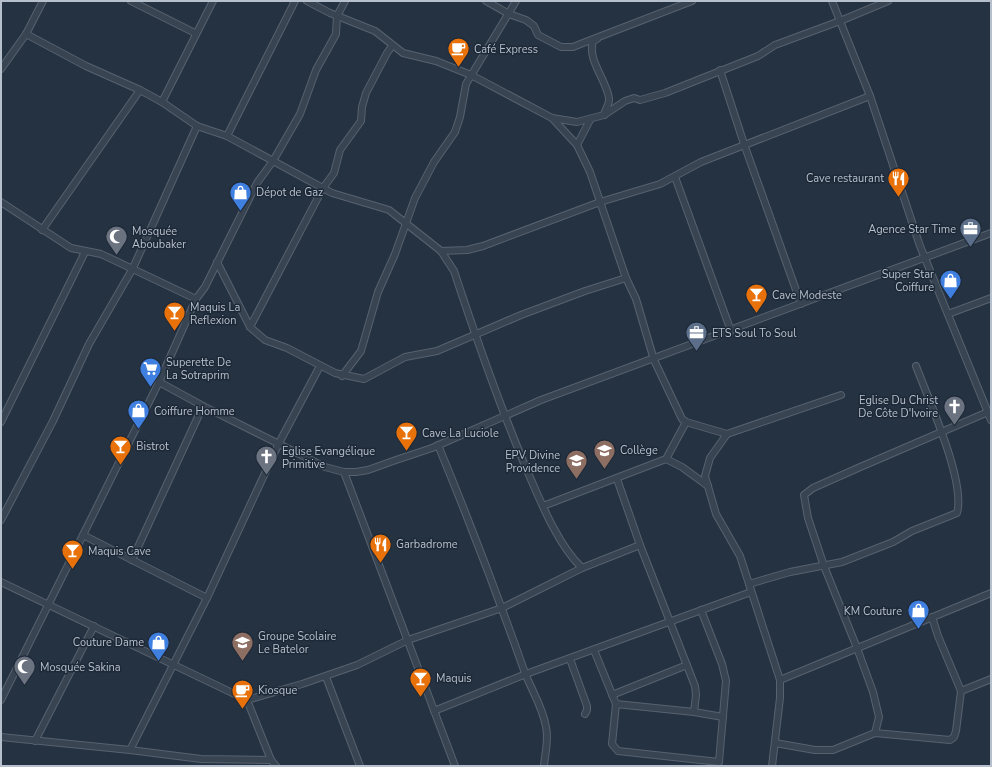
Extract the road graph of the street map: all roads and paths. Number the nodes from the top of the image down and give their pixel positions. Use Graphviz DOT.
graph roads {
  1 [pos="43,1"];
  2 [pos="131,1"];
  3 [pos="213,1"];
  4 [pos="296,1"];
  5 [pos="307,1"];
  6 [pos="345,1"];
  7 [pos="486,1"];
  8 [pos="516,1"];
  9 [pos="690,1"];
  10 [pos="832,1"];
  11 [pos="888,1"];
  12 [pos="509,14"];
  13 [pos="337,16"];
  14 [pos="840,21"];
  15 [pos="196,32"];
  16 [pos="26,34"];
  17 [pos="598,38"];
  18 [pos="392,46"];
  19 [pos="1,69"];
  20 [pos="720,70"];
  21 [pos="470,75"];
  22 [pos="140,90"];
  23 [pos="870,96"];
  24 [pos="162,102"];
  25 [pos="604,115"];
  26 [pos="552,118"];
  27 [pos="590,120"];
  28 [pos="197,126"];
  29 [pos="227,136"];
  30 [pos="744,144"];
  31 [pos="577,146"];
  32 [pos="273,161"];
  33 [pos="675,177"];
  34 [pos="323,188"];
  35 [pos="1,202"];
  36 [pos="600,202"];
  37 [pos="406,224"];
  38 [pos="42,230"];
  39 [pos="991,233"];
  40 [pos="441,251"];
  41 [pos="85,252"];
  42 [pos="926,257"];
  43 [pos="217,262"];
  44 [pos="133,268"];
  45 [pos="626,278"];
  46 [pos="991,298"];
  47 [pos="196,299"];
  48 [pos="802,304"];
  49 [pos="948,314"];
  50 [pos="250,327"];
  51 [pos="731,331"];
  52 [pos="476,335"];
  53 [pos="654,360"];
  54 [pos="320,366"];
  55 [pos="916,366"];
  56 [pos="342,376"];
  57 [pos="160,382"];
  58 [pos="841,394"];
  59 [pos="203,406"];
  60 [pos="988,412"];
  61 [pos="505,416"];
  62 [pos="991,420"];
  63 [pos="1,422"];
  64 [pos="686,422"];
  65 [pos="941,432"];
  66 [pos="727,434"];
  67 [pos="279,443"];
  68 [pos="438,445"];
  69 [pos="666,459"];
  70 [pos="344,472"];
  71 [pos="617,479"];
  72 [pos="708,486"];
  73 [pos="543,506"];
  74 [pos="1,520"];
  75 [pos="83,535"];
  76 [pos="640,545"];
  77 [pos="132,560"];
  78 [pos="824,566"];
  79 [pos="582,568"];
  80 [pos="1,582"];
  81 [pos="748,584"];
  82 [pos="751,592"];
  83 [pos="991,593"];
  84 [pos="207,598"];
  85 [pos="48,605"];
  86 [pos="502,608"];
  87 [pos="701,610"];
  88 [pos="932,617"];
  89 [pos="670,620"];
  90 [pos="94,626"];
  91 [pos="408,640"];
  92 [pos="857,648"];
  93 [pos="594,650"];
  94 [pos="570,659"];
  95 [pos="173,664"];
  96 [pos="687,665"];
  97 [pos="526,674"];
  98 [pos="326,677"];
  99 [pos="991,679"];
  100 [pos="780,680"];
  101 [pos="960,690"];
  102 [pos="612,695"];
  103 [pos="1,700"];
  104 [pos="247,700"];
  105 [pos="616,704"];
  106 [pos="434,711"];
  107 [pos="694,712"];
  108 [pos="585,714"];
  109 [pos="723,717"];
  110 [pos="875,733"];
  111 [pos="1,737"];
  112 [pos="35,741"];
  113 [pos="775,743"];
  114 [pos="130,750"];
  115 [pos="271,760"];
  116 [pos="719,764"];
  117 [pos="277,766"];
  118 [pos="360,766"];
  119 [pos="455,766"];
  120 [pos="544,766"];
  121 [pos="772,766"];
  1 -- 16 [label="street"];
  2 -- 15 [label="street"];
  3 -- 15 [label="street"];
  4 -- 29 [label="street"];
  5 -- 13 [label="street"];
  6 -- 13 [label="street"];
  7 -- 12 [label="street"];
  8 -- 12 [label="street"];
  9 -- 17 [label="street"];
  10 -- 14 [label="street"];
  11 -- 14 [label="street"];
  12 -- 17 [label="street"];
  12 -- 21 [label="street"];
  13 -- 18 [label="street"];
  13 -- 32 [label="street"];
  14 -- 20 [label="street"];
  14 -- 23 [label="street"];
  15 -- 24 [label="street"];
  16 -- 19 [label="street"];
  16 -- 22 [label="street"];
  17 -- 25 [label="street"];
  18 -- 21 [label="street"];
  18 -- 34 [label="street"];
  20 -- 25 [label="street"];
  20 -- 30 [label="street"];
  21 -- 26 [label="street"];
  21 -- 37 [label="street"];
  22 -- 24 [label="street"];
  22 -- 38 [label="street"];
  23 -- 30 [label="street"];
  23 -- 42 [label="street"];
  24 -- 28 [label="street"];
  25 -- 27 [label="street"];
  26 -- 27 [label="street"];
  26 -- 31 [label="street"];
  27 -- 31 [label="street"];
  28 -- 29 [label="street"];
  28 -- 44 [label="street"];
  29 -- 32 [label="street"];
  30 -- 33 [label="street"];
  30 -- 48 [label="street"];
  31 -- 36 [label="street"];
  32 -- 34 [label="street"];
  32 -- 43 [label="street"];
  33 -- 36 [label="street"];
  33 -- 51 [label="street"];
  34 -- 37 [label="street"];
  34 -- 50 [label="street"];
  35 -- 38 [label="street"];
  36 -- 40 [label="street"];
  36 -- 45 [label="street"];
  37 -- 40 [label="street"];
  37 -- 56 [label="street"];
  38 -- 41 [label="street"];
  39 -- 42 [label="street"];
  40 -- 52 [label="street"];
  41 -- 44 [label="street"];
  41 -- 63 [label="street"];
  42 -- 48 [label="street"];
  42 -- 49 [label="street"];
  43 -- 47 [label="street"];
  43 -- 50 [label="street"];
  44 -- 47 [label="street"];
  44 -- 74 [label="street"];
  45 -- 52 [label="street"];
  45 -- 53 [label="street"];
  46 -- 49 [label="street"];
  47 -- 57 [label="street"];
  48 -- 51 [label="street"];
  49 -- 60 [label="street"];
  50 -- 54 [label="street"];
  51 -- 53 [label="street"];
  52 -- 56 [label="street"];
  52 -- 61 [label="street"];
  53 -- 61 [label="street"];
  53 -- 64 [label="street"];
  54 -- 56 [label="street"];
  54 -- 67 [label="street"];
  55 -- 65 [label="street"];
  57 -- 59 [label="street"];
  57 -- 75 [label="street"];
  58 -- 66 [label="street"];
  59 -- 67 [label="street"];
  59 -- 77 [label="street"];
  60 -- 62 [label="street"];
  60 -- 65 [label="street"];
  61 -- 68 [label="street"];
  61 -- 73 [label="street"];
  64 -- 66 [label="street"];
  64 -- 69 [label="street"];
  65 -- 78 [label="street"];
  65 -- 78 [label="street"];
  66 -- 72 [label="street"];
  67 -- 70 [label="street"];
  67 -- 84 [label="street"];
  68 -- 70 [label="street"];
  68 -- 86 [label="street"];
  69 -- 71 [label="street"];
  69 -- 72 [label="street"];
  70 -- 91 [label="street"];
  71 -- 73 [label="street"];
  71 -- 76 [label="street"];
  72 -- 81 [label="street"];
  73 -- 79 [label="street"];
  75 -- 77 [label="street"];
  75 -- 85 [label="street"];
  76 -- 79 [label="street"];
  76 -- 89 [label="street"];
  77 -- 84 [label="street"];
  78 -- 81 [label="street"];
  78 -- 92 [label="street"];
  79 -- 86 [label="street"];
  80 -- 85 [label="street"];
  81 -- 82 [label="street"];
  82 -- 87 [label="street"];
  82 -- 100 [label="street"];
  83 -- 88 [label="street"];
  84 -- 95 [label="street"];
  85 -- 90 [label="street"];
  85 -- 103 [label="street"];
  86 -- 91 [label="street"];
  86 -- 97 [label="street"];
  87 -- 89 [label="street"];
  87 -- 109 [label="street"];
  88 -- 92 [label="street"];
  88 -- 101 [label="street"];
  89 -- 93 [label="street"];
  89 -- 96 [label="street"];
  90 -- 95 [label="street"];
  90 -- 112 [label="street"];
  91 -- 98 [label="street"];
  91 -- 106 [label="street"];
  92 -- 100 [label="street"];
  92 -- 110 [label="street"];
  93 -- 94 [label="street"];
  93 -- 102 [label="street"];
  94 -- 97 [label="street"];
  94 -- 108 [label="street"];
  95 -- 104 [label="street"];
  95 -- 114 [label="street"];
  96 -- 102 [label="street"];
  96 -- 107 [label="street"];
  97 -- 106 [label="street"];
  97 -- 120 [label="street"];
  98 -- 104 [label="street"];
  98 -- 118 [label="street"];
  99 -- 101 [label="street"];
  100 -- 113 [label="street"];
  101 -- 110 [label="street"];
  102 -- 105 [label="street"];
  104 -- 115 [label="street"];
  105 -- 107 [label="street"];
  105 -- 116 [label="street"];
  106 -- 119 [label="street"];
  107 -- 109 [label="street"];
  109 -- 116 [label="street"];
  110 -- 113 [label="street"];
  111 -- 112 [label="street"];
  112 -- 114 [label="street"];
  113 -- 121 [label="street"];
  114 -- 115 [label="street"];
  115 -- 117 [label="street"];
}
